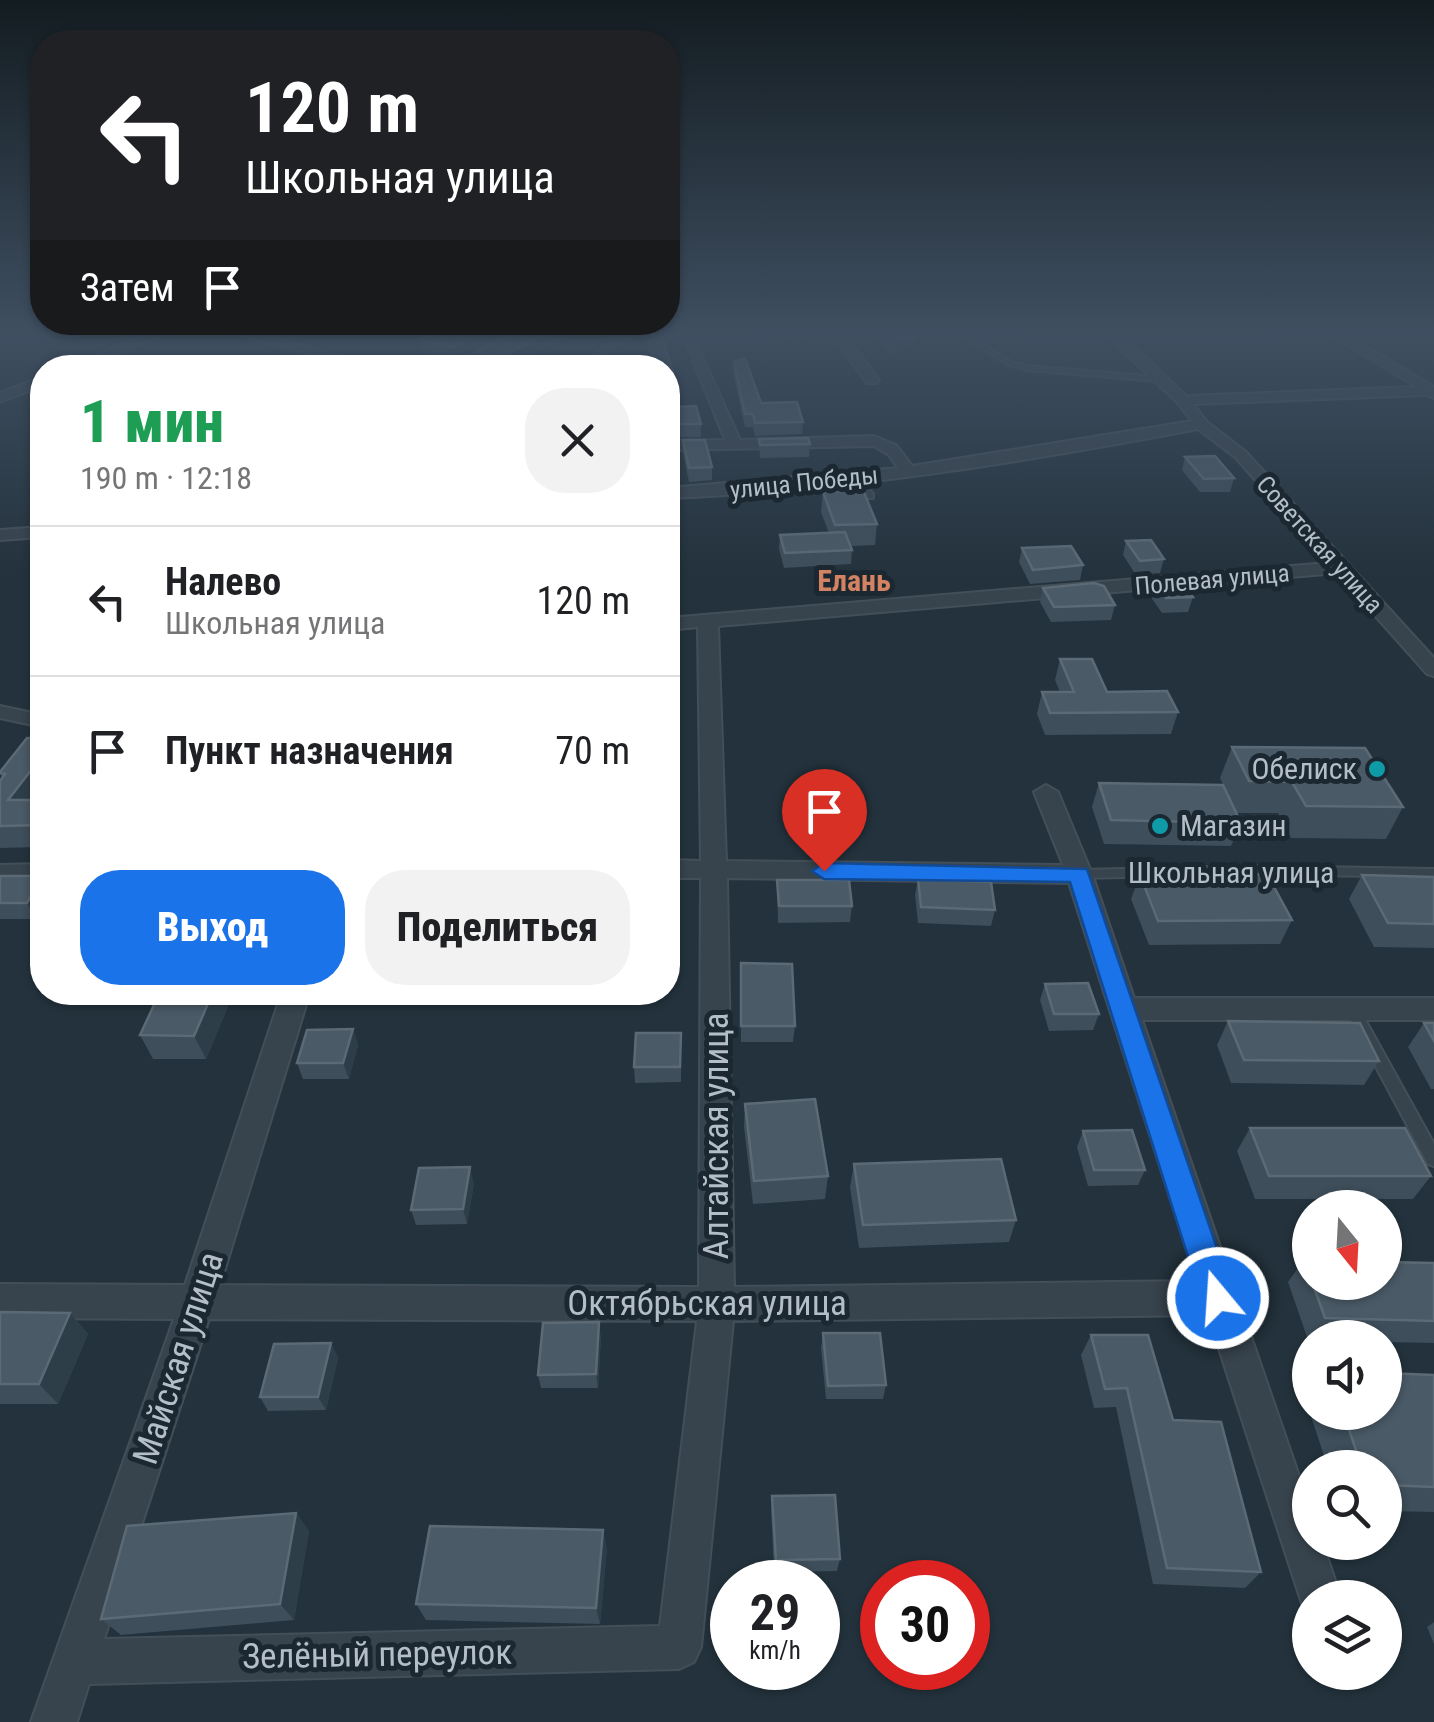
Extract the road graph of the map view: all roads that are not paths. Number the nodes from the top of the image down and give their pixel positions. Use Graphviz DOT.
graph roads {
  1 [pos="721,414"];
  2 [pos="1193,414"];
  3 [pos="1200,424"];
  4 [pos="734,443"];
  5 [pos="680,445"];
  6 [pos="906,472"];
  7 [pos="855,478"];
  8 [pos="680,491"];
  9 [pos="870,496"];
  10 [pos="30,533"];
  11 [pos="0,534"];
  12 [pos="1339,568"];
  13 [pos="708,623"];
  14 [pos="680,624"];
  15 [pos="1434,670"];
  16 [pos="0,712"];
  17 [pos="30,718"];
  18 [pos="1046,792"];
  19 [pos="680,870"];
  20 [pos="714,870"];
  21 [pos="30,873"];
  22 [pos="1434,873"];
  23 [pos="0,874"];
  24 [pos="1079,874"];
  25 [pos="292,1005"];
  26 [pos="1123,1009"];
  27 [pos="1352,1009"];
  28 [pos="1434,1009"];
  29 [pos="1434,1159"];
  30 [pos="1218,1298"];
  31 [pos="0,1301"];
  32 [pos="197,1302"];
  33 [pos="716,1304"];
  34 [pos="1314,1580"];
  35 [pos="679,1647"];
  36 [pos="76,1662"];
  37 [pos="54,1722"];
  1 -- 4 [label="street"];
  2 -- 3 [label="street"];
  3 -- 6 [label="street, улица Победы"];
  3 -- 12 [label="street, Советская улица"];
  4 -- 5 [label="street"];
  4 -- 6 [label="street"];
  6 -- 7 [label="street, улица Победы"];
  7 -- 8 [label="street, улица Победы"];
  7 -- 9 [label="lane"];
  10 -- 11 [label="street"];
  12 -- 13 [label="street, Полевая улица"];
  12 -- 15 [label="street, Советская улица"];
  13 -- 14 [label="street, Полевая улица"];
  13 -- 20 [label="street, Алтайская улица"];
  16 -- 17 [label="street"];
  18 -- 24 [label="street"];
  19 -- 20 [label="street, Школьная улица"];
  20 -- 24 [label="street, Школьная улица"];
  20 -- 33 [label="street, Алтайская улица"];
  21 -- 23 [label="street"];
  22 -- 24 [label="lane, Школьная улица"];
  24 -- 26 [label="street"];
  25 -- 32 [label="street, Майская улица"];
  26 -- 27 [label="street"];
  26 -- 30 [label="street"];
  27 -- 28 [label="street"];
  27 -- 29 [label="lane"];
  30 -- 33 [label="street, Октябрьская улица"];
  30 -- 34 [label="street"];
  31 -- 32 [label="street, Октябрьская улица"];
  32 -- 33 [label="street, Октябрьская улица"];
  32 -- 36 [label="street, Майская улица"];
  33 -- 35 [label="street, Алтайская улица"];
  35 -- 36 [label="street, Зелёный переулок"];
  36 -- 37 [label="street, Майская улица"];
}
